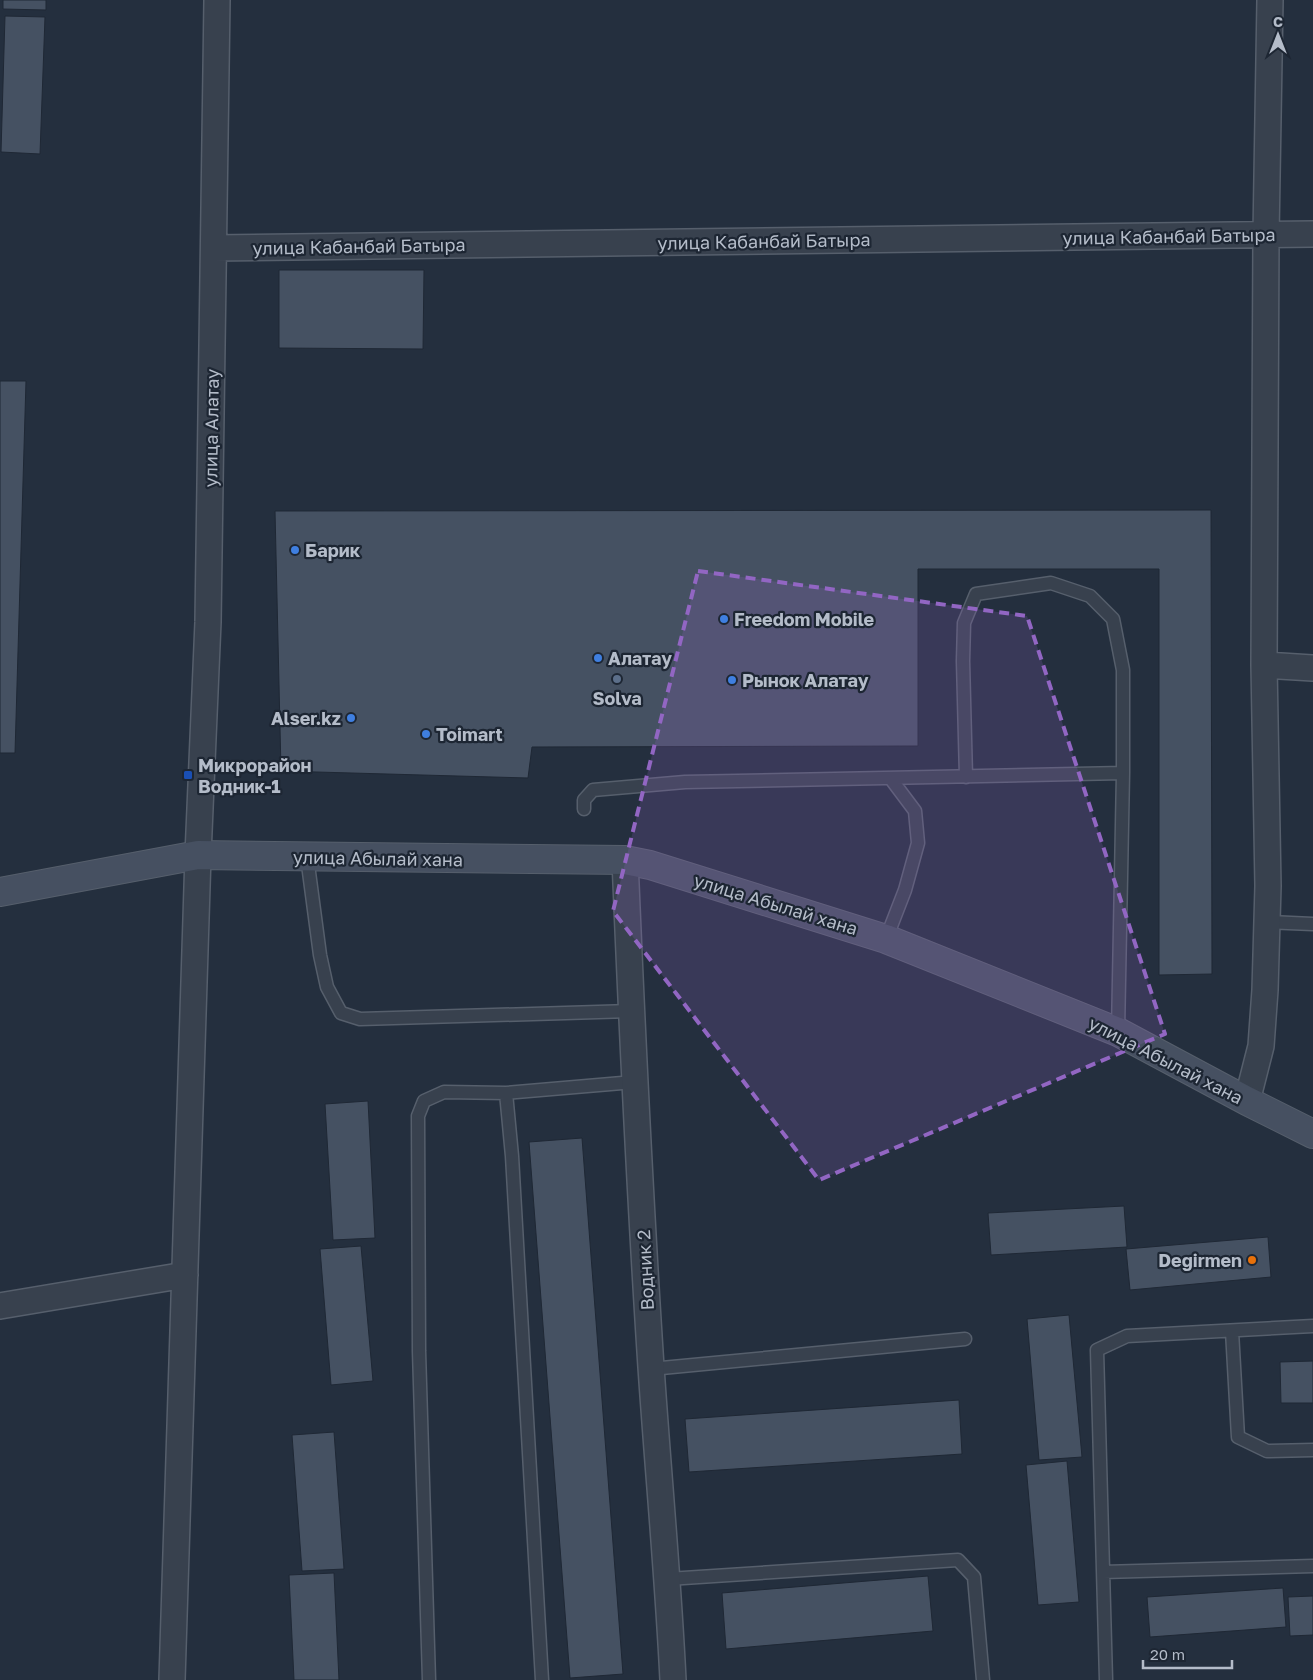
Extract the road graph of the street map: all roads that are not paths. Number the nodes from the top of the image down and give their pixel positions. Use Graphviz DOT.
graph roads {
  1 [pos="217,0"];
  2 [pos="1270,0"];
  3 [pos="1313,234"];
  4 [pos="1266,235"];
  5 [pos="214,248"];
  6 [pos="1264,665"];
  7 [pos="1313,668"];
  8 [pos="1123,773"];
  9 [pos="966,777"];
  10 [pos="891,779"];
  11 [pos="584,810"];
  12 [pos="198,855"];
  13 [pos="307,857"];
  14 [pos="626,860"];
  15 [pos="0,892"];
  16 [pos="1267,922"];
  17 [pos="1313,924"];
  18 [pos="886,938"];
  19 [pos="631,1011"];
  20 [pos="1118,1032"];
  21 [pos="634,1082"];
  22 [pos="506,1093"];
  23 [pos="1247,1101"];
  24 [pos="1313,1134"];
  25 [pos="185,1275"];
  26 [pos="0,1306"];
  27 [pos="1313,1326"];
  28 [pos="1232,1331"];
  29 [pos="965,1339"];
  30 [pos="651,1369"];
  31 [pos="1313,1450"];
  32 [pos="1313,1566"];
  33 [pos="1103,1572"];
  34 [pos="668,1579"];
  35 [pos="172,1680"];
  36 [pos="429,1680"];
  37 [pos="542,1680"];
  38 [pos="673,1680"];
  39 [pos="983,1680"];
  40 [pos="1106,1680"];
  1 -- 5 [label="street, улица Алатау"];
  2 -- 4 [label="street"];
  3 -- 4 [label="street, улица Кабанбай Батыра"];
  4 -- 5 [label="street, улица Кабанбай Батыра"];
  4 -- 6 [label="street"];
  5 -- 12 [label="street, улица Алатау"];
  6 -- 7 [label="street"];
  6 -- 16 [label="street"];
  8 -- 9 [label="lane"];
  8 -- 9 [label="lane"];
  8 -- 20 [label="lane"];
  9 -- 10 [label="lane"];
  10 -- 11 [label="lane"];
  10 -- 18 [label="lane"];
  12 -- 13 [label="main road, улица Абылай хана"];
  12 -- 15 [label="main road, улица Абылай хана"];
  12 -- 25 [label="street, улица Алатау"];
  13 -- 14 [label="main road, улица Абылай хана"];
  13 -- 19 [label="lane"];
  14 -- 18 [label="main road, улица Абылай хана"];
  14 -- 19 [label="street, Водник 2"];
  16 -- 17 [label="lane"];
  16 -- 23 [label="street"];
  18 -- 20 [label="main road, улица Абылай хана"];
  19 -- 21 [label="street, Водник 2"];
  20 -- 23 [label="main road, улица Абылай хана"];
  21 -- 22 [label="lane"];
  21 -- 30 [label="street, Водник 2"];
  22 -- 36 [label="lane"];
  22 -- 37 [label="lane"];
  23 -- 24 [label="main road, улица Абылай хана"];
  25 -- 26 [label="street"];
  25 -- 35 [label="street, улица Алатау"];
  27 -- 28 [label="lane"];
  28 -- 31 [label="lane"];
  28 -- 33 [label="lane"];
  29 -- 30 [label="lane"];
  30 -- 34 [label="street, Водник 2"];
  32 -- 33 [label="lane"];
  33 -- 40 [label="lane"];
  34 -- 38 [label="street, Водник 2"];
  34 -- 39 [label="lane"];
}
